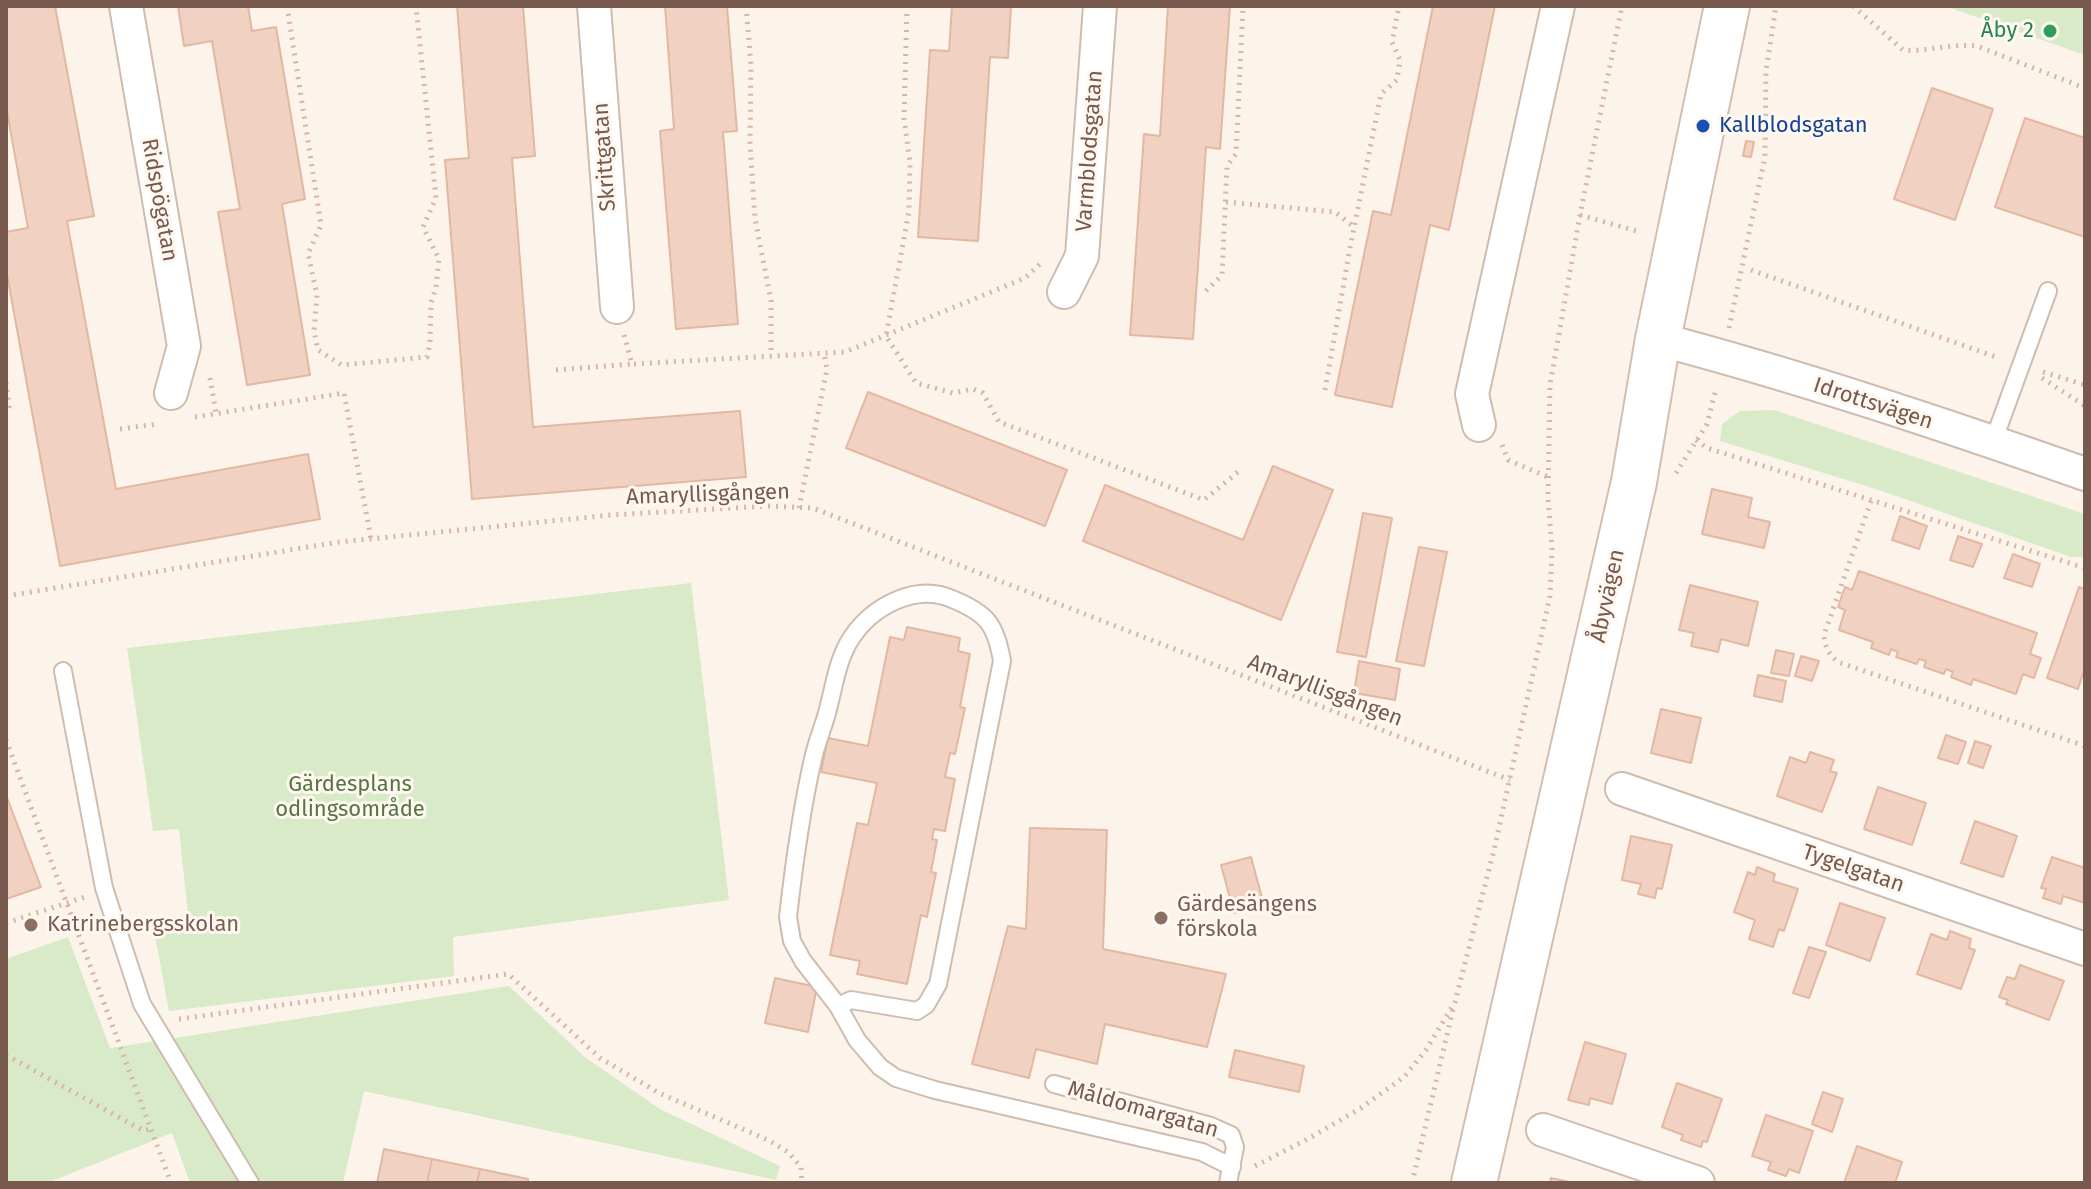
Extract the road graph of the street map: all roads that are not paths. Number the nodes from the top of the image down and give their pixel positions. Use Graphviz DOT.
graph roads {
  1 [pos="126,6"];
  2 [pos="594,6"];
  3 [pos="1100,6"];
  4 [pos="1558,6"];
  5 [pos="1727,6"];
  6 [pos="2048,291"];
  7 [pos="1064,292"];
  8 [pos="617,307"];
  9 [pos="1658,339"];
  10 [pos="175,411"];
  11 [pos="1479,425"];
  12 [pos="1993,442"];
  13 [pos="2085,474"];
  14 [pos="63,671"];
  15 [pos="1622,789"];
  16 [pos="2085,949"];
  17 [pos="838,1006"];
  18 [pos="1054,1084"];
  19 [pos="1543,1130"];
  20 [pos="1230,1175"];
  21 [pos="250,1183"];
  22 [pos="1474,1183"];
  23 [pos="1698,1183"];
  1 -- 10 [label="street, Ridspögatan"];
  2 -- 8 [label="street, Skrittgatan"];
  3 -- 7 [label="street, Varmblodsgatan"];
  4 -- 11 [label="street"];
  5 -- 9 [label="street, Åbyvägen"];
  6 -- 12 [label="lane"];
  9 -- 12 [label="street, Idrottsvägen"];
  9 -- 22 [label="street, Åbyvägen"];
  12 -- 13 [label="street, Idrottsvägen"];
  14 -- 21 [label="lane"];
  15 -- 16 [label="street, Tygelgatan"];
  17 -- 17 [label="lane"];
  17 -- 20 [label="lane"];
  18 -- 20 [label="lane, Måldomargatan"];
  19 -- 23 [label="street"];
}
